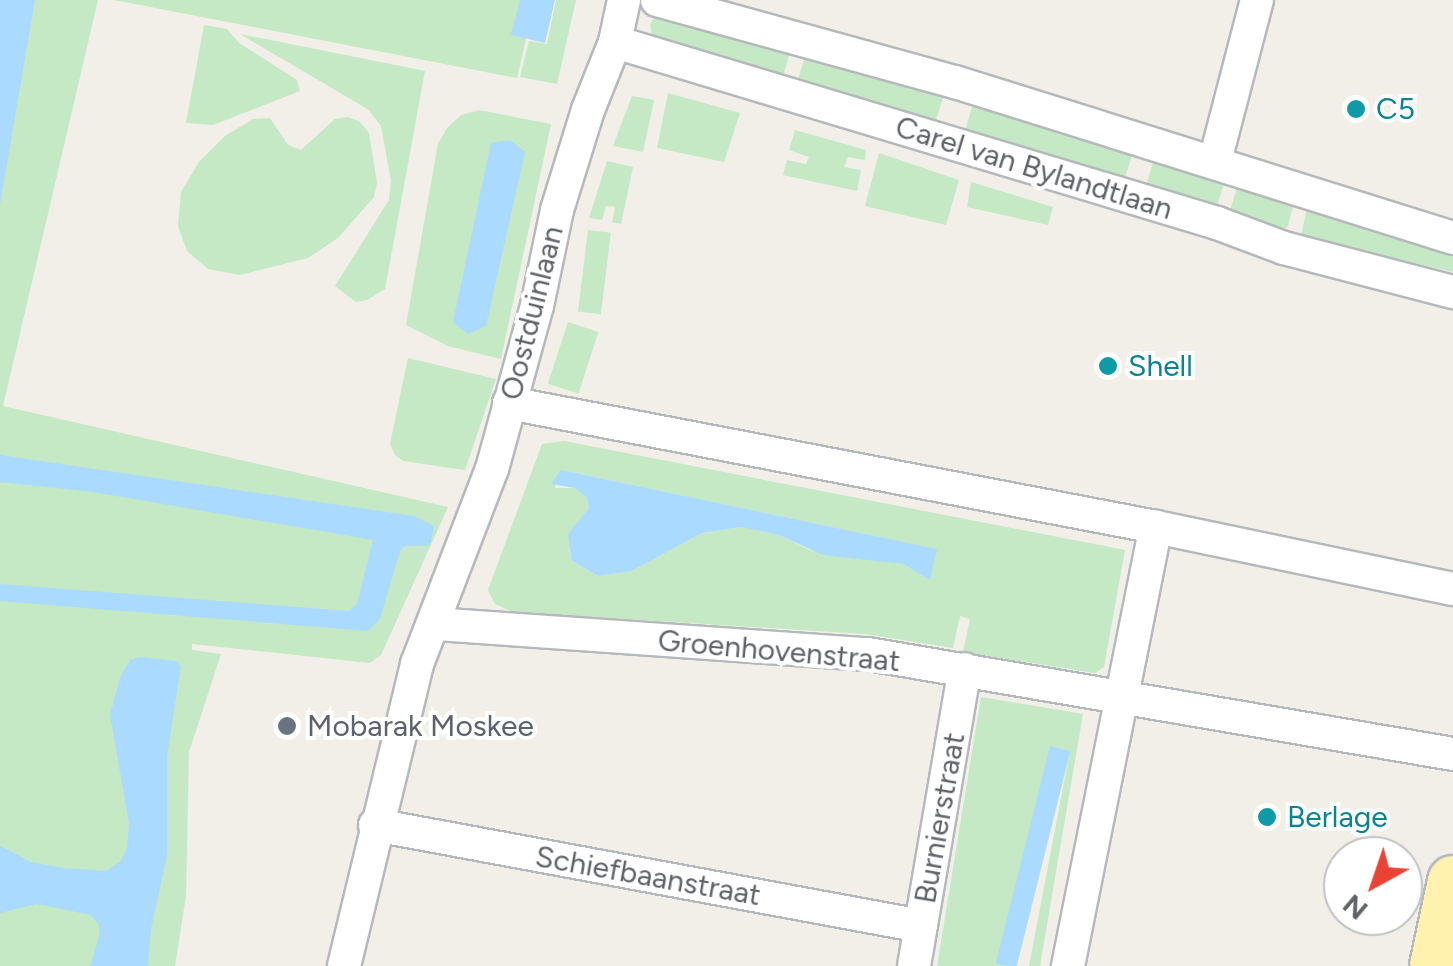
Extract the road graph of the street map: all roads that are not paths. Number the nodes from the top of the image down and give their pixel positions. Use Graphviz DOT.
graph roads {
  1 [pos="624,0"];
  2 [pos="658,0"];
  3 [pos="1256,0"];
  4 [pos="615,42"];
  5 [pos="1215,162"];
  6 [pos="1453,238"];
  7 [pos="1453,292"];
  8 [pos="509,403"];
  9 [pos="1156,526"];
  10 [pos="1453,589"];
  11 [pos="434,624"];
  12 [pos="966,669"];
  13 [pos="1121,696"];
  14 [pos="1453,754"];
  15 [pos="386,827"];
  16 [pos="1453,881"];
  17 [pos="921,926"];
  18 [pos="344,966"];
  19 [pos="368,966"];
  20 [pos="914,966"];
  21 [pos="1068,966"];
  22 [pos="1435,966"];
  1 -- 4 [label="street, Oostduinlaan"];
  2 -- 5 [label="street, Carel van Bylandtlaan"];
  3 -- 5 [label="street"];
  4 -- 7 [label="street, Carel van Bylandtlaan"];
  4 -- 8 [label="street, Oostduinlaan"];
  5 -- 6 [label="street, Carel van Bylandtlaan"];
  8 -- 9 [label="street"];
  8 -- 11 [label="street, Oostduinlaan"];
  9 -- 10 [label="street"];
  9 -- 13 [label="street"];
  11 -- 12 [label="street, Groenhovenstraat"];
  11 -- 15 [label="street, Oostduinlaan"];
  12 -- 13 [label="street, Groenhovenstraat"];
  12 -- 17 [label="street, Burnierstraat"];
  13 -- 14 [label="street, Groenhovenstraat"];
  13 -- 21 [label="street"];
  15 -- 17 [label="street, Schiefbaanstraat"];
  15 -- 18 [label="street, Oostduinlaan"];
  15 -- 19 [label="street, Oostduinlaan"];
  16 -- 22 [label="main road"];
  17 -- 20 [label="street, Burnierstraat"];
}
